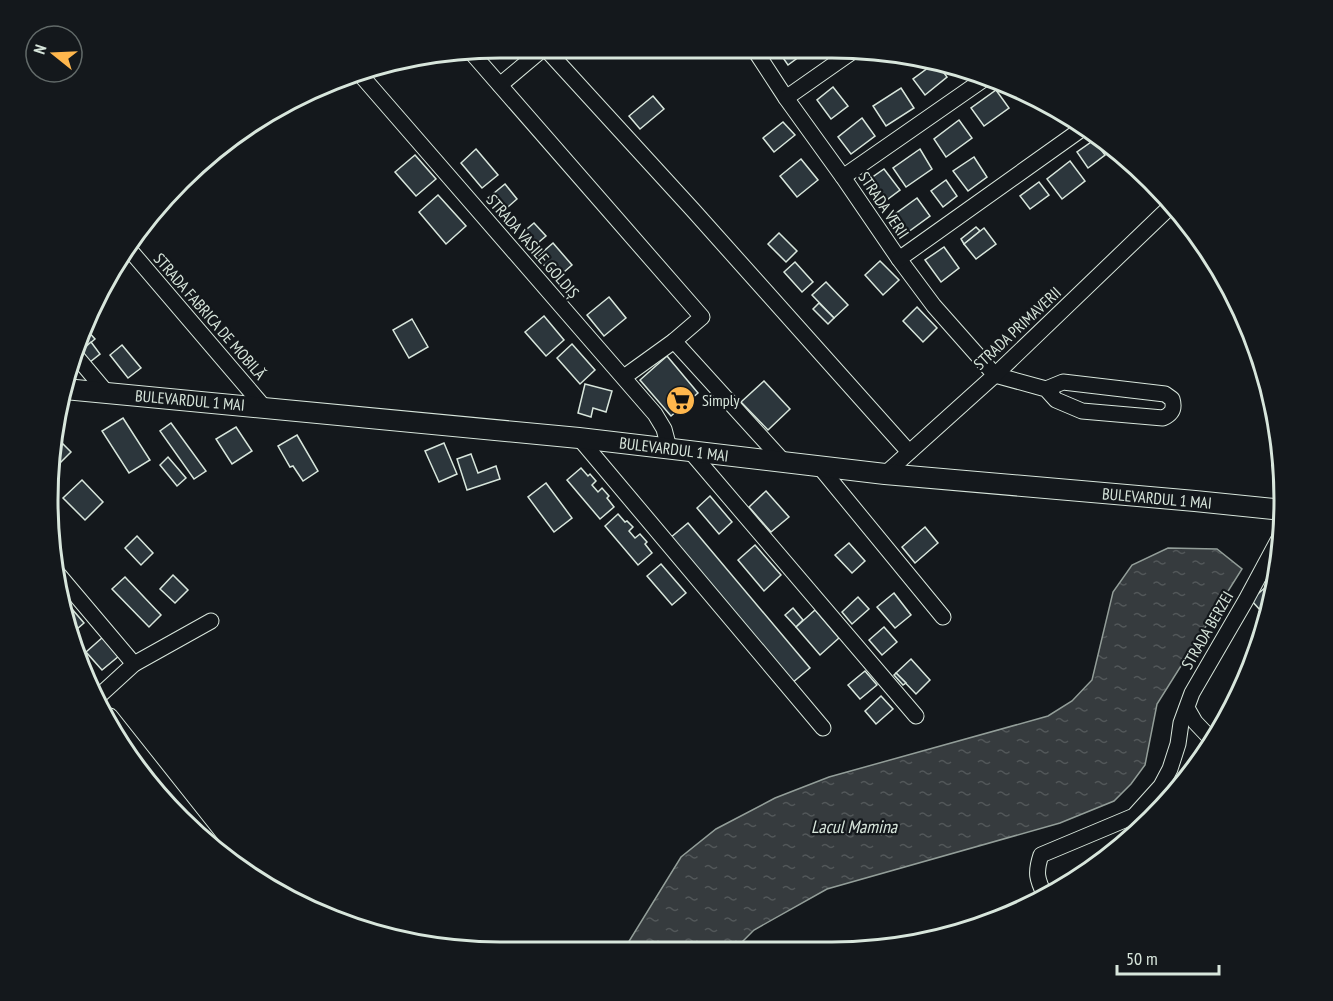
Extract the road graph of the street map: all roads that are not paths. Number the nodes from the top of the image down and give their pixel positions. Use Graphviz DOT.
graph roads {
  1 [pos="532,58"];
  2 [pos="553,58"];
  3 [pos="760,58"];
  4 [pos="843,58"];
  5 [pos="477,59"];
  6 [pos="365,80"];
  7 [pos="978,83"];
  8 [pos="500,85"];
  9 [pos="786,98"];
  10 [pos="1077,132"];
  11 [pos="843,177"];
  12 [pos="1167,211"];
  13 [pos="134,254"];
  14 [pos="899,259"];
  15 [pos="674,340"];
  16 [pos="81,362"];
  17 [pos="995,375"];
  18 [pos="624,377"];
  19 [pos="1046,389"];
  20 [pos="73,390"];
  21 [pos="107,393"];
  22 [pos="264,407"];
  23 [pos="579,438"];
  24 [pos="669,448"];
  25 [pos="690,451"];
  26 [pos="909,452"];
  27 [pos="783,462"];
  28 [pos="819,466"];
  29 [pos="885,474"];
  30 [pos="1274,509"];
  31 [pos="1272,552"];
  32 [pos="66,584"];
  33 [pos="943,617"];
  34 [pos="211,621"];
  35 [pos="134,664"];
  36 [pos="103,693"];
  37 [pos="1187,708"];
  38 [pos="916,716"];
  39 [pos="823,728"];
  40 [pos="1207,735"];
  41 [pos="130,741"];
  42 [pos="181,806"];
  43 [pos="1143,815"];
  44 [pos="1135,822"];
  45 [pos="1042,889"];
  1 -- 8 [label="street"];
  2 -- 26 [label="street"];
  3 -- 9 [label="street, STRADA VERII"];
  4 -- 9 [label="street"];
  5 -- 8 [label="street"];
  6 -- 18 [label="street, STRADA VASILE GOLDIȘ"];
  7 -- 11 [label="street"];
  8 -- 15 [label="street"];
  9 -- 11 [label="street, STRADA VERII"];
  10 -- 14 [label="street"];
  11 -- 14 [label="street, STRADA VERII"];
  12 -- 17 [label="street, STRADA PRIMAVERII"];
  13 -- 22 [label="street, STRADA FABRICA DE MOBILĂ"];
  14 -- 17 [label="street, STRADA VERII"];
  15 -- 18 [label="street"];
  15 -- 27 [label="street"];
  16 -- 21 [label="street"];
  17 -- 19 [label="street"];
  17 -- 26 [label="street, STRADA PRIMAVERII"];
  18 -- 24 [label="street, STRADA VASILE GOLDIȘ"];
  19 -- 19 [label="street"];
  20 -- 21 [label="main road, BULEVARDUL 1 MAI"];
  21 -- 22 [label="main road, BULEVARDUL 1 MAI"];
  22 -- 23 [label="main road, BULEVARDUL 1 MAI"];
  23 -- 24 [label="main road, BULEVARDUL 1 MAI"];
  23 -- 39 [label="street"];
  24 -- 25 [label="main road, BULEVARDUL 1 MAI"];
  25 -- 27 [label="main road, BULEVARDUL 1 MAI"];
  25 -- 38 [label="street"];
  26 -- 29 [label="street, STRADA PRIMAVERII"];
  27 -- 28 [label="main road, BULEVARDUL 1 MAI"];
  28 -- 29 [label="main road, BULEVARDUL 1 MAI"];
  28 -- 33 [label="street"];
  29 -- 30 [label="main road, BULEVARDUL 1 MAI"];
  31 -- 37 [label="street, STRADA BERZEI"];
  32 -- 35 [label="street"];
  34 -- 35 [label="street"];
  35 -- 36 [label="street"];
  37 -- 40 [label="street"];
  37 -- 43 [label="street, STRADA BERZEI"];
  41 -- 42 [label="street"];
  44 -- 45 [label="street"];
}
